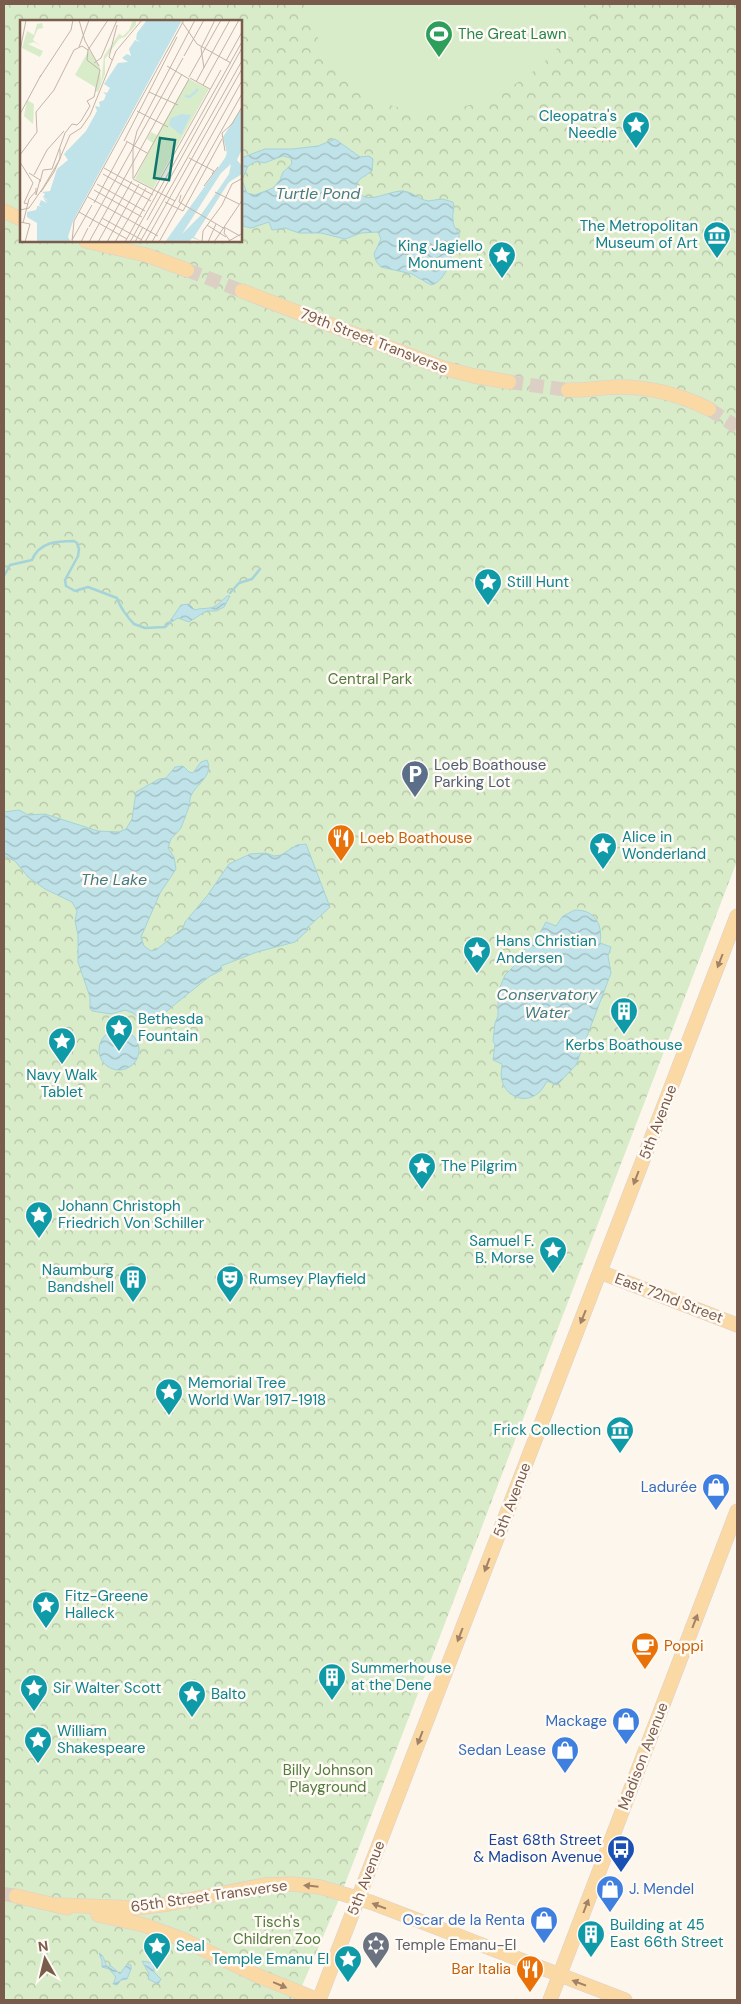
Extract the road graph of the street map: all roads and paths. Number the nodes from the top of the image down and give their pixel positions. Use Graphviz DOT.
graph roads {
  1 [pos="4,211"];
  2 [pos="20,219"];
  3 [pos="90,242"];
  4 [pos="187,270"];
  5 [pos="242,291"];
  6 [pos="509,382"];
  7 [pos="568,390"];
  8 [pos="709,409"];
  9 [pos="737,916"];
  10 [pos="600,1272"];
  11 [pos="737,1325"];
  12 [pos="737,1511"];
  13 [pos="16,1896"];
  14 [pos="358,1898"];
  15 [pos="59,1905"];
  16 [pos="560,1975"];
  17 [pos="318,2000"];
  18 [pos="550,2000"];
  19 [pos="625,2000"];
  1 -- 2 [label="main road"];
  3 -- 4 [label="main road"];
  5 -- 6 [label="main road, 79th Street Transverse"];
  7 -- 8 [label="main road"];
  9 -- 10 [label="main road, 5th Avenue, one-way"];
  10 -- 11 [label="main road, East 72nd Street"];
  10 -- 14 [label="main road, 5th Avenue, one-way"];
  16 -- 12 [label="main road, Madison Avenue, one-way"];
  13 -- 15 [label="main road, 65th Street Transverse"];
  14 -- 15 [label="main road, 65th Street Transverse, one-way"];
  16 -- 14 [label="main road, 65th Street Transverse, one-way"];
  14 -- 17 [label="main road, 5th Avenue"];
  15 -- 17 [label="main road, 65th Street Transverse, one-way"];
  16 -- 18 [label="main road, Madison Avenue"];
  19 -- 16 [label="main road, 65th Street Transverse, one-way"];
}
